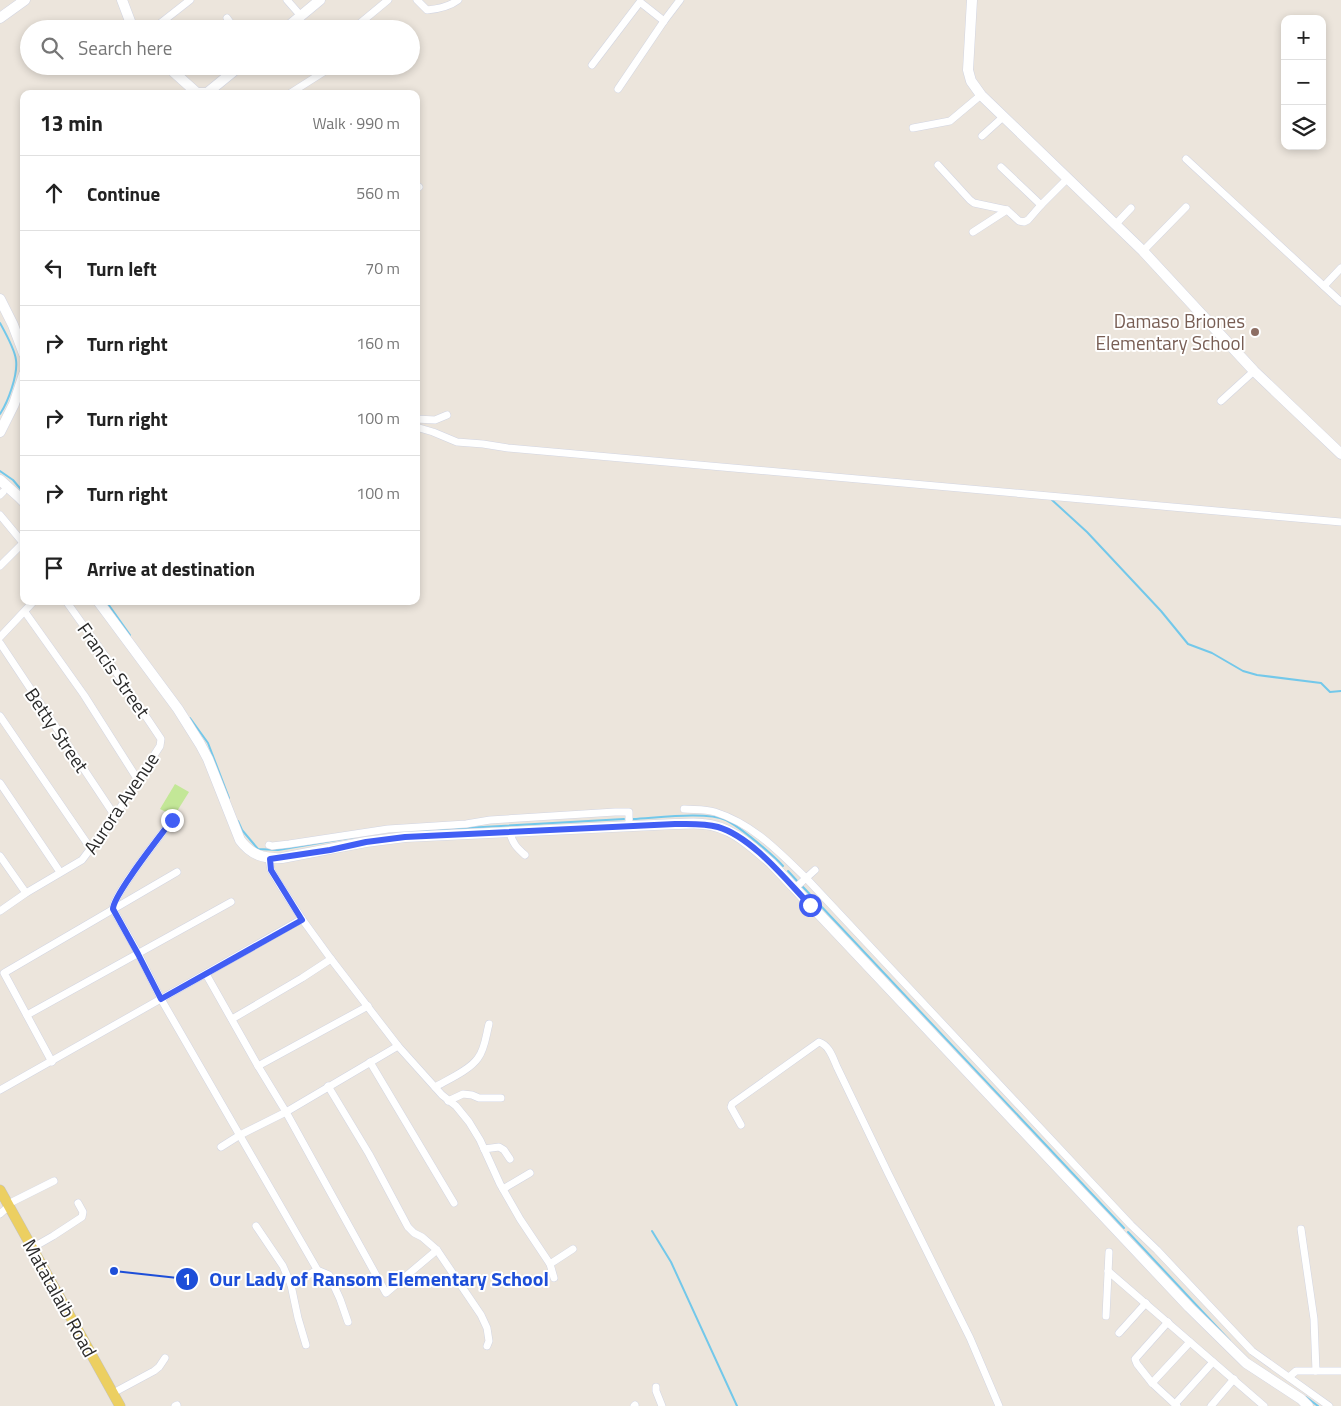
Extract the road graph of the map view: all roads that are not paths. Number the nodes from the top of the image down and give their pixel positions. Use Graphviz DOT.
graph roads {
  1 [pos="25,0"];
  2 [pos="122,0"];
  3 [pos="190,0"];
  4 [pos="287,0"];
  5 [pos="320,0"];
  6 [pos="388,0"];
  7 [pos="417,0"];
  8 [pos="458,0"];
  9 [pos="680,0"];
  10 [pos="972,0"];
  11 [pos="301,16"];
  12 [pos="0,18"];
  13 [pos="130,20"];
  14 [pos="164,20"];
  15 [pos="296,20"];
  16 [pos="364,20"];
  17 [pos="664,21"];
  18 [pos="592,65"];
  19 [pos="176,75"];
  20 [pos="229,75"];
  21 [pos="319,75"];
  22 [pos="618,89"];
  23 [pos="192,90"];
  24 [pos="212,90"];
  25 [pos="295,90"];
  26 [pos="981,95"];
  27 [pos="1003,117"];
  28 [pos="913,128"];
  29 [pos="982,136"];
  30 [pos="1186,159"];
  31 [pos="938,165"];
  32 [pos="1002,167"];
  33 [pos="1067,179"];
  34 [pos="1041,205"];
  35 [pos="1186,207"];
  36 [pos="1131,208"];
  37 [pos="1007,210"];
  38 [pos="1115,225"];
  39 [pos="973,232"];
  40 [pos="1143,251"];
  41 [pos="1341,268"];
  42 [pos="1324,286"];
  43 [pos="0,300"];
  44 [pos="1341,302"];
  45 [pos="20,343"];
  46 [pos="1254,371"];
  47 [pos="20,386"];
  48 [pos="1221,401"];
  49 [pos="447,415"];
  50 [pos="420,419"];
  51 [pos="420,428"];
  52 [pos="0,432"];
  53 [pos="1341,454"];
  54 [pos="0,480"];
  55 [pos="20,497"];
  56 [pos="0,515"];
  57 [pos="1341,522"];
  58 [pos="20,540"];
  59 [pos="20,547"];
  60 [pos="0,566"];
  61 [pos="31,605"];
  62 [pos="69,605"];
  63 [pos="101,605"];
  64 [pos="25,612"];
  65 [pos="0,637"];
  66 [pos="0,643"];
  67 [pos="0,716"];
  68 [pos="161,739"];
  69 [pos="138,780"];
  70 [pos="0,783"];
  71 [pos="684,809"];
  72 [pos="115,816"];
  73 [pos="172,820"];
  74 [pos="629,826"];
  75 [pos="510,832"];
  76 [pos="269,845"];
  77 [pos="91,849"];
  78 [pos="525,855"];
  79 [pos="0,856"];
  80 [pos="270,859"];
  81 [pos="791,863"];
  82 [pos="815,870"];
  83 [pos="60,872"];
  84 [pos="177,872"];
  85 [pos="780,874"];
  86 [pos="806,878"];
  87 [pos="794,889"];
  88 [pos="26,893"];
  89 [pos="232,902"];
  90 [pos="113,909"];
  91 [pos="0,911"];
  92 [pos="302,920"];
  93 [pos="138,954"];
  94 [pos="331,959"];
  95 [pos="206,974"];
  96 [pos="161,999"];
  97 [pos="368,1006"];
  98 [pos="27,1015"];
  99 [pos="232,1019"];
  100 [pos="489,1024"];
  101 [pos="398,1046"];
  102 [pos="52,1062"];
  103 [pos="370,1062"];
  104 [pos="258,1066"];
  105 [pos="328,1086"];
  106 [pos="435,1087"];
  107 [pos="0,1090"];
  108 [pos="501,1098"];
  109 [pos="448,1101"];
  110 [pos="286,1112"];
  111 [pos="741,1125"];
  112 [pos="240,1135"];
  113 [pos="221,1147"];
  114 [pos="484,1149"];
  115 [pos="510,1159"];
  116 [pos="530,1173"];
  117 [pos="54,1181"];
  118 [pos="503,1189"];
  119 [pos="0,1190"];
  120 [pos="454,1202"];
  121 [pos="78,1203"];
  122 [pos="8,1205"];
  123 [pos="0,1214"];
  124 [pos="1131,1225"];
  125 [pos="256,1226"];
  126 [pos="1301,1229"];
  127 [pos="1120,1235"];
  128 [pos="32,1248"];
  129 [pos="573,1249"];
  130 [pos="437,1250"];
  131 [pos="1109,1252"];
  132 [pos="550,1264"];
  133 [pos="317,1270"];
  134 [pos="1108,1271"];
  135 [pos="554,1278"];
  136 [pos="292,1285"];
  137 [pos="1146,1304"];
  138 [pos="1106,1316"];
  139 [pos="348,1322"];
  140 [pos="1168,1322"];
  141 [pos="1119,1333"];
  142 [pos="1190,1342"];
  143 [pos="306,1345"];
  144 [pos="487,1346"];
  145 [pos="165,1358"];
  146 [pos="1213,1362"];
  147 [pos="1316,1371"];
  148 [pos="1341,1371"];
  149 [pos="1289,1377"];
  150 [pos="1234,1379"];
  151 [pos="1152,1384"];
  152 [pos="656,1386"];
  153 [pos="113,1393"];
  154 [pos="1257,1400"];
  155 [pos="1176,1405"];
  156 [pos="120,1406"];
  157 [pos="662,1406"];
  158 [pos="999,1406"];
  159 [pos="1211,1406"];
  160 [pos="1251,1406"];
  161 [pos="1264,1406"];
  162 [pos="1308,1406"];
  163 [pos="1328,1406"];
  1 -- 12 [label="street"];
  2 -- 13 [label="street"];
  3 -- 14 [label="street"];
  4 -- 11 [label="street"];
  5 -- 11 [label="street"];
  6 -- 16 [label="street"];
  7 -- 8 [label="street"];
  9 -- 17 [label="street"];
  10 -- 26 [label="street"];
  11 -- 15 [label="street"];
  17 -- 18 [label="street"];
  17 -- 22 [label="street"];
  19 -- 23 [label="street"];
  20 -- 24 [label="street"];
  21 -- 25 [label="street"];
  26 -- 27 [label="street"];
  26 -- 28 [label="street"];
  27 -- 29 [label="street"];
  27 -- 33 [label="street"];
  30 -- 42 [label="street"];
  31 -- 37 [label="street"];
  32 -- 34 [label="street"];
  33 -- 34 [label="street"];
  33 -- 38 [label="street"];
  34 -- 37 [label="street"];
  35 -- 40 [label="street"];
  36 -- 38 [label="street"];
  37 -- 39 [label="street"];
  38 -- 40 [label="street"];
  40 -- 46 [label="street"];
  41 -- 42 [label="street"];
  42 -- 44 [label="street"];
  43 -- 45 [label="street"];
  46 -- 48 [label="street"];
  46 -- 53 [label="street"];
  47 -- 52 [label="street"];
  49 -- 50 [label="street"];
  51 -- 57 [label="street"];
  54 -- 55 [label="street"];
  56 -- 58 [label="street"];
  59 -- 60 [label="street"];
  61 -- 64 [label="street"];
  62 -- 68 [label="street, Francis Street"];
  63 -- 80 [label="street"];
  64 -- 65 [label="street"];
  64 -- 69 [label="street"];
  66 -- 72 [label="street, Betty Street"];
  67 -- 77 [label="street"];
  68 -- 69 [label="street, Aurora Avenue"];
  69 -- 72 [label="street, Aurora Avenue"];
  70 -- 83 [label="street"];
  71 -- 81 [label="street"];
  72 -- 77 [label="street, Aurora Avenue"];
  73 -- 90 [label="street"];
  74 -- 75 [label="street"];
  74 -- 76 [label="street"];
  74 -- 85 [label="street"];
  75 -- 78 [label="street"];
  75 -- 80 [label="street"];
  77 -- 83 [label="street, Aurora Avenue"];
  79 -- 88 [label="street"];
  80 -- 92 [label="street"];
  81 -- 85 [label="street"];
  81 -- 86 [label="street"];
  82 -- 86 [label="street"];
  83 -- 88 [label="street, Aurora Avenue"];
  84 -- 90 [label="street"];
  85 -- 87 [label="street"];
  86 -- 87 [label="street"];
  86 -- 124 [label="street"];
  87 -- 127 [label="street"];
  88 -- 91 [label="street, Aurora Avenue"];
  89 -- 93 [label="street"];
  90 -- 93 [label="street"];
  90 -- 98 [label="street"];
  92 -- 94 [label="street"];
  92 -- 95 [label="street"];
  93 -- 96 [label="street"];
  93 -- 98 [label="street"];
  94 -- 97 [label="street"];
  94 -- 99 [label="street"];
  95 -- 96 [label="street"];
  95 -- 99 [label="street"];
  96 -- 102 [label="street"];
  96 -- 112 [label="street"];
  97 -- 101 [label="street"];
  97 -- 104 [label="street"];
  98 -- 102 [label="street"];
  99 -- 104 [label="street"];
  100 -- 106 [label="street"];
  101 -- 103 [label="street"];
  101 -- 106 [label="street"];
  102 -- 107 [label="street"];
  103 -- 105 [label="street"];
  103 -- 120 [label="street"];
  104 -- 110 [label="street"];
  105 -- 110 [label="street"];
  105 -- 130 [label="street"];
  106 -- 109 [label="street"];
  108 -- 109 [label="street"];
  109 -- 114 [label="street"];
  110 -- 112 [label="street"];
  110 -- 130 [label="street"];
  111 -- 158 [label="street"];
  112 -- 113 [label="street"];
  112 -- 133 [label="street"];
  114 -- 115 [label="street"];
  114 -- 118 [label="street"];
  116 -- 118 [label="street"];
  117 -- 122 [label="street"];
  118 -- 132 [label="street"];
  119 -- 122 [label="main road, Matatalaib Road"];
  121 -- 128 [label="street"];
  122 -- 123 [label="street"];
  122 -- 128 [label="main road, Matatalaib Road"];
  124 -- 127 [label="street"];
  124 -- 149 [label="street"];
  125 -- 136 [label="street"];
  126 -- 147 [label="street"];
  127 -- 162 [label="street"];
  128 -- 153 [label="main road, Matatalaib Road"];
  129 -- 132 [label="street"];
  130 -- 144 [label="street"];
  131 -- 134 [label="street"];
  132 -- 135 [label="street"];
  133 -- 136 [label="street"];
  133 -- 139 [label="street"];
  134 -- 137 [label="street"];
  134 -- 138 [label="street"];
  136 -- 143 [label="street"];
  137 -- 140 [label="street"];
  137 -- 141 [label="street"];
  140 -- 142 [label="street"];
  140 -- 151 [label="street"];
  142 -- 146 [label="street"];
  142 -- 151 [label="street"];
  145 -- 153 [label="street"];
  146 -- 150 [label="street"];
  146 -- 155 [label="street"];
  147 -- 148 [label="street"];
  147 -- 149 [label="street"];
  149 -- 163 [label="street"];
  150 -- 154 [label="street"];
  150 -- 159 [label="street"];
  151 -- 155 [label="street"];
  152 -- 157 [label="street"];
  153 -- 156 [label="main road, Matatalaib Road"];
  154 -- 160 [label="street"];
  154 -- 161 [label="street"];
}
